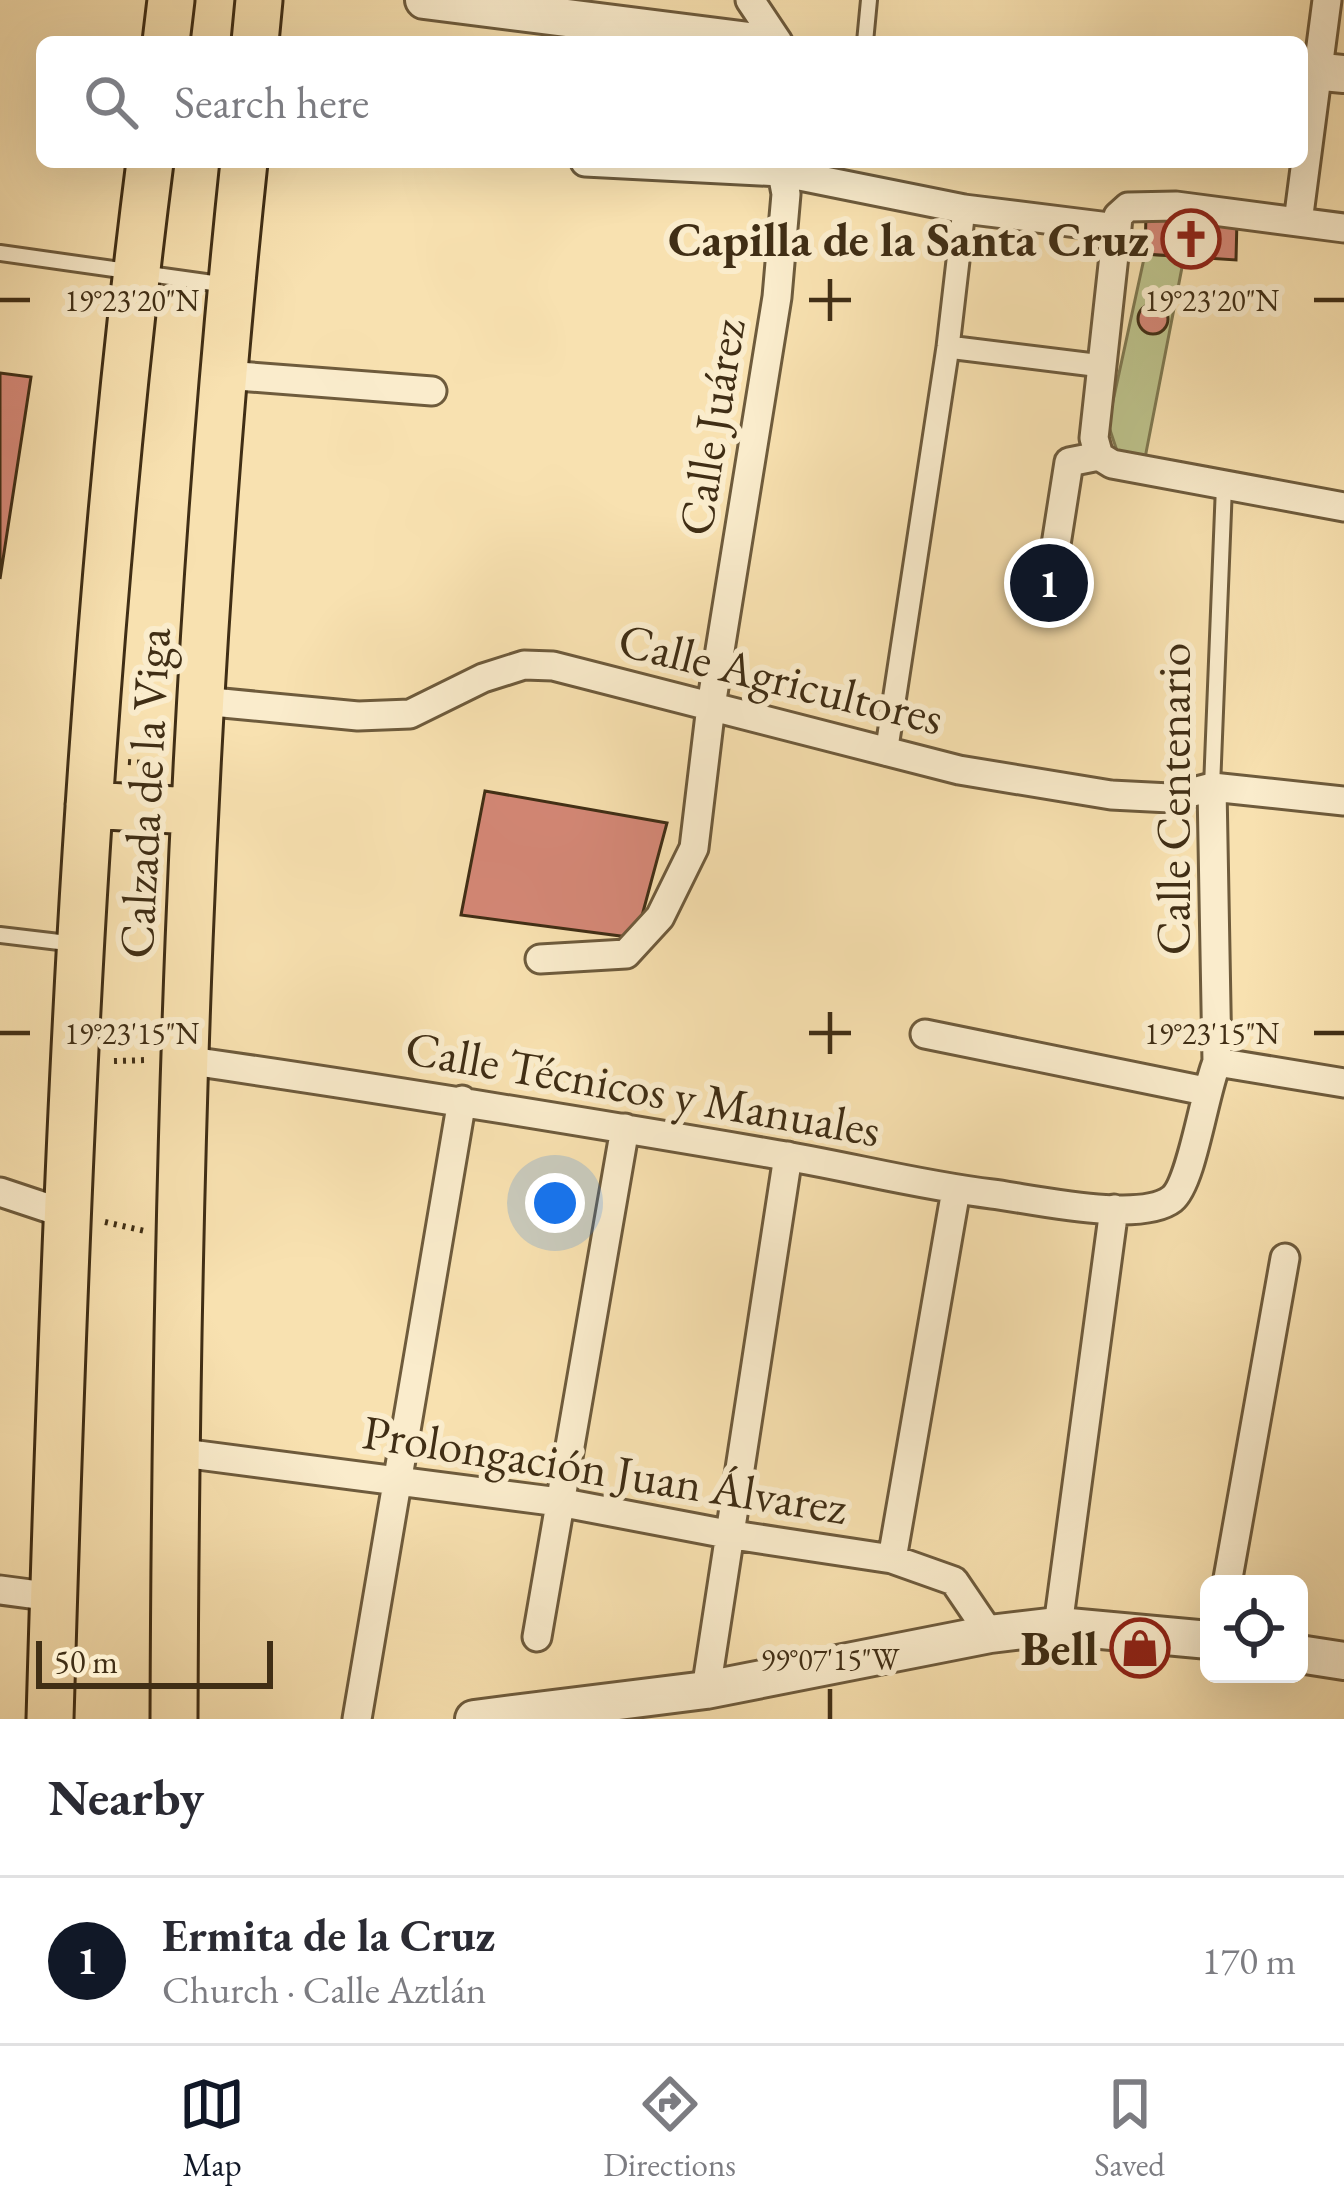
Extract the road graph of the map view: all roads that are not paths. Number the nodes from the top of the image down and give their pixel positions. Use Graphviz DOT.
graph roads {
  1 [pos="171,0"];
  2 [pos="259,0"];
  3 [pos="424,0"];
  4 [pos="750,0"];
  5 [pos="869,0"];
  6 [pos="1328,0"];
  7 [pos="167,36"];
  8 [pos="256,36"];
  9 [pos="710,36"];
  10 [pos="774,36"];
  11 [pos="866,36"];
  12 [pos="1321,71"];
  13 [pos="1308,156"];
  14 [pos="149,168"];
  15 [pos="243,168"];
  16 [pos="780,168"];
  17 [pos="784,168"];
  18 [pos="1306,168"];
  19 [pos="964,209"];
  20 [pos="1298,222"];
  21 [pos="1344,228"];
  22 [pos="1117,229"];
  23 [pos="0,253"];
  24 [pos="136,272"];
  25 [pos="231,286"];
  26 [pos="948,347"];
  27 [pos="1102,366"];
  28 [pos="225,375"];
  29 [pos="432,391"];
  30 [pos="1099,456"];
  31 [pos="1224,485"];
  32 [pos="1344,507"];
  33 [pos="1055,551"];
  34 [pos="202,701"];
  35 [pos="711,706"];
  36 [pos="886,754"];
  37 [pos="1212,787"];
  38 [pos="1344,801"];
  39 [pos="89,806"];
  40 [pos="192,811"];
  41 [pos="0,935"];
  42 [pos="82,944"];
  43 [pos="540,959"];
  44 [pos="926,1034"];
  45 [pos="184,1060"];
  46 [pos="1217,1062"];
  47 [pos="1344,1083"];
  48 [pos="1205,1091"];
  49 [pos="462,1100"];
  50 [pos="625,1128"];
  51 [pos="788,1156"];
  52 [pos="1185,1181"];
  53 [pos="956,1190"];
  54 [pos="0,1192"];
  55 [pos="1114,1209"];
  56 [pos="66,1214"];
  57 [pos="1285,1258"];
  58 [pos="175,1452"];
  59 [pos="395,1480"];
  60 [pos="559,1502"];
  61 [pos="727,1534"];
  62 [pos="892,1559"];
  63 [pos="1229,1575"];
  64 [pos="0,1590"];
  65 [pos="53,1597"];
  66 [pos="1058,1626"];
  67 [pos="990,1634"];
  68 [pos="537,1636"];
  69 [pos="1200,1639"];
  70 [pos="1308,1655"];
  71 [pos="1344,1661"];
  72 [pos="706,1690"];
  73 [pos="50,1719"];
  74 [pos="174,1719"];
  75 [pos="357,1719"];
  76 [pos="474,1719"];
  1 -- 7 [label="main road"];
  2 -- 8 [label="main road"];
  3 -- 9 [label="street"];
  4 -- 10 [label="street"];
  5 -- 11 [label="lane"];
  6 -- 12 [label="street"];
  12 -- 13 [label="street"];
  14 -- 24 [label="main road, Calzada de la Viga"];
  15 -- 25 [label="main road, Calzada de la Viga"];
  16 -- 35 [label="street, Calle Juárez"];
  17 -- 19 [label="street"];
  18 -- 20 [label="street"];
  19 -- 22 [label="street"];
  19 -- 26 [label="street"];
  20 -- 21 [label="street"];
  20 -- 22 [label="street"];
  22 -- 27 [label="street"];
  23 -- 24 [label="lane"];
  24 -- 25 [label="lane"];
  24 -- 39 [label="main road, Calzada de la Viga"];
  25 -- 28 [label="main road, Calzada de la Viga"];
  26 -- 27 [label="street"];
  26 -- 36 [label="street"];
  27 -- 30 [label="street"];
  28 -- 29 [label="street"];
  28 -- 34 [label="main road, Calzada de la Viga"];
  30 -- 31 [label="street"];
  30 -- 33 [label="street"];
  31 -- 32 [label="street"];
  31 -- 37 [label="lane, Calle Centenario"];
  34 -- 35 [label="street, Calle Agricultores"];
  34 -- 40 [label="main road, Calzada de la Viga"];
  35 -- 36 [label="street, Calle Agricultores"];
  35 -- 43 [label="street, Calle Juárez"];
  36 -- 37 [label="street, Calle Agricultores"];
  37 -- 38 [label="street, Calle Agricultores"];
  37 -- 46 [label="street, Calle Centenario"];
  39 -- 40 [label="main road"];
  39 -- 42 [label="main road, Calzada de la Viga"];
  40 -- 45 [label="main road, Calzada de la Viga"];
  41 -- 42 [label="lane"];
  42 -- 56 [label="main road, Calzada de la Viga"];
  44 -- 48 [label="street"];
  45 -- 49 [label="street, Calle Técnicos y Manuales"];
  45 -- 58 [label="main road, Calzada de la Viga"];
  46 -- 47 [label="street"];
  46 -- 48 [label="street, Calle Centenario"];
  48 -- 52 [label="street, Calle Centenario"];
  49 -- 50 [label="street, Calle Técnicos y Manuales"];
  49 -- 59 [label="street"];
  50 -- 51 [label="street, Calle Técnicos y Manuales"];
  50 -- 60 [label="street"];
  51 -- 53 [label="street, Calle Técnicos y Manuales"];
  51 -- 61 [label="street"];
  52 -- 55 [label="street, Calle Técnicos y Manuales"];
  53 -- 55 [label="street, Calle Técnicos y Manuales"];
  53 -- 62 [label="street"];
  54 -- 56 [label="street"];
  55 -- 66 [label="street"];
  56 -- 65 [label="main road, Calzada de la Viga"];
  57 -- 63 [label="street"];
  58 -- 59 [label="street, Prolongación Juan Álvarez"];
  58 -- 74 [label="main road, Calzada de la Viga"];
  59 -- 60 [label="street, Prolongación Juan Álvarez"];
  59 -- 75 [label="street"];
  60 -- 61 [label="street, Prolongación Juan Álvarez"];
  60 -- 68 [label="street"];
  61 -- 62 [label="street, Prolongación Juan Álvarez"];
  61 -- 72 [label="street"];
  62 -- 67 [label="street, Prolongación Juan Álvarez"];
  64 -- 65 [label="street"];
  65 -- 73 [label="main road, Calzada de la Viga"];
  66 -- 67 [label="street"];
  66 -- 69 [label="street"];
  67 -- 72 [label="street"];
  70 -- 71 [label="street"];
  72 -- 76 [label="street"];
}
